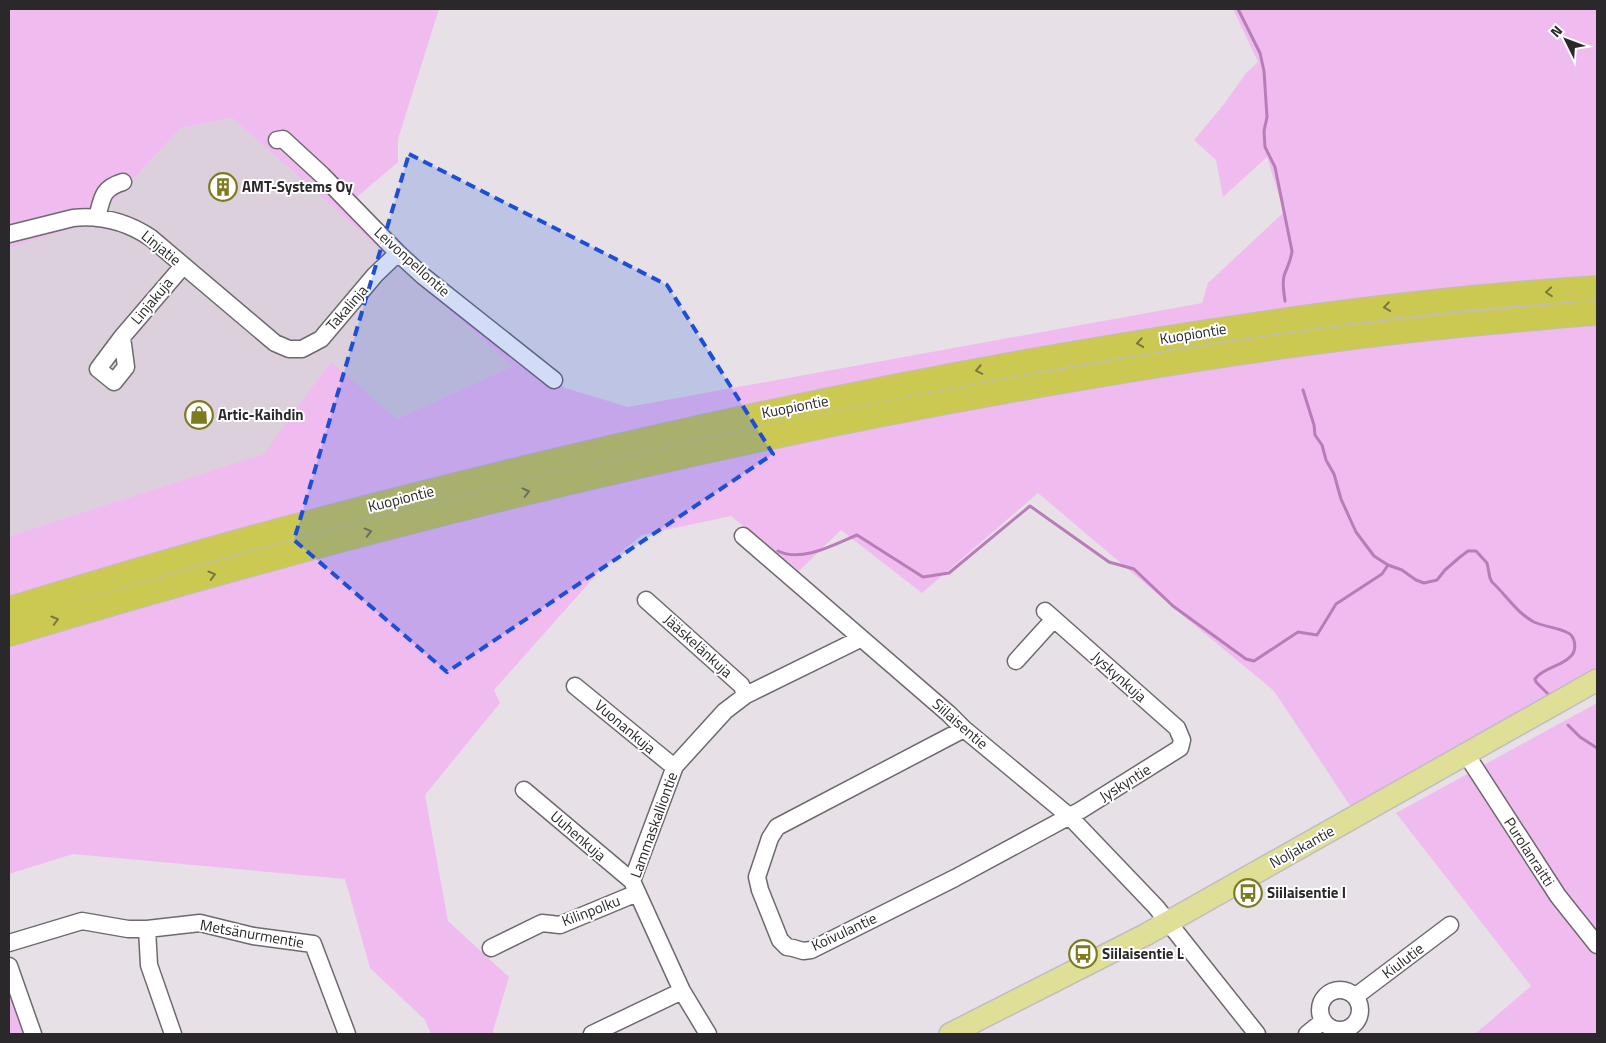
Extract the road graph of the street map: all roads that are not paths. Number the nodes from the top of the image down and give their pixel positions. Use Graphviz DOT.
graph roads {
  1 [pos="277,140"];
  2 [pos="123,182"];
  3 [pos="97,218"];
  4 [pos="9,234"];
  5 [pos="398,253"];
  6 [pos="183,266"];
  7 [pos="1597,288"];
  8 [pos="1597,313"];
  9 [pos="122,337"];
  10 [pos="289,349"];
  11 [pos="554,380"];
  12 [pos="743,536"];
  13 [pos="646,600"];
  14 [pos="9,609"];
  15 [pos="9,634"];
  16 [pos="860,638"];
  17 [pos="1016,661"];
  18 [pos="1597,680"];
  19 [pos="575,686"];
  20 [pos="746,695"];
  21 [pos="964,729"];
  22 [pos="1180,748"];
  23 [pos="1466,754"];
  24 [pos="675,766"];
  25 [pos="524,790"];
  26 [pos="1069,816"];
  27 [pos="634,887"];
  28 [pos="1168,922"];
  29 [pos="1450,925"];
  30 [pos="147,929"];
  31 [pos="9,943"];
  32 [pos="1597,945"];
  33 [pos="491,948"];
  34 [pos="9,966"];
  35 [pos="682,991"];
  36 [pos="1356,996"];
  37 [pos="1323,1021"];
  38 [pos="33,1034"];
  39 [pos="173,1034"];
  40 [pos="347,1034"];
  41 [pos="592,1034"];
  42 [pos="708,1034"];
  43 [pos="950,1034"];
  44 [pos="1257,1034"];
  45 [pos="1307,1034"];
  1 -- 5 [label="street, Leivonpellontie"];
  2 -- 3 [label="street"];
  3 -- 4 [label="street, Linjatie"];
  3 -- 6 [label="street, Linjatie"];
  5 -- 10 [label="street, Takalinja"];
  5 -- 11 [label="street, Leivonpellontie"];
  6 -- 9 [label="street, Linjakuja"];
  6 -- 10 [label="street, Linjatie"];
  7 -- 14 [label="highway, Kuopiontie, one-way"];
  15 -- 8 [label="highway, Kuopiontie, one-way"];
  12 -- 16 [label="street, Siilaisentie"];
  13 -- 20 [label="street, Jääskelänkuja"];
  16 -- 20 [label="street, Lammaskalliontie"];
  16 -- 21 [label="street, Siilaisentie"];
  17 -- 22 [label="street, Jyskynkuja"];
  18 -- 23 [label="main road, Noljakantie"];
  19 -- 24 [label="street, Vuonankuja"];
  20 -- 24 [label="street, Lammaskalliontie"];
  21 -- 26 [label="street, Siilaisentie"];
  21 -- 26 [label="street, Koivulantie"];
  22 -- 26 [label="street, Jyskyntie"];
  23 -- 28 [label="main road, Noljakantie"];
  23 -- 32 [label="street, Purolanraitti"];
  24 -- 27 [label="street, Lammaskalliontie"];
  25 -- 27 [label="street, Uuhenkuja"];
  26 -- 28 [label="street, Siilaisentie"];
  27 -- 33 [label="street, Kilinpolku"];
  27 -- 35 [label="street, Lammaskalliontie"];
  28 -- 43 [label="main road, Noljakantie"];
  28 -- 44 [label="street, Siilaisentie"];
  29 -- 36 [label="street, Kiulutie"];
  30 -- 31 [label="street, Metsänurmentie"];
  30 -- 39 [label="street"];
  30 -- 40 [label="street, Metsänurmentie"];
  34 -- 38 [label="street"];
  35 -- 41 [label="street"];
  35 -- 42 [label="street, Lammaskalliontie"];
  36 -- 37 [label="street"];
  36 -- 37 [label="street"];
  37 -- 45 [label="street"];
}
